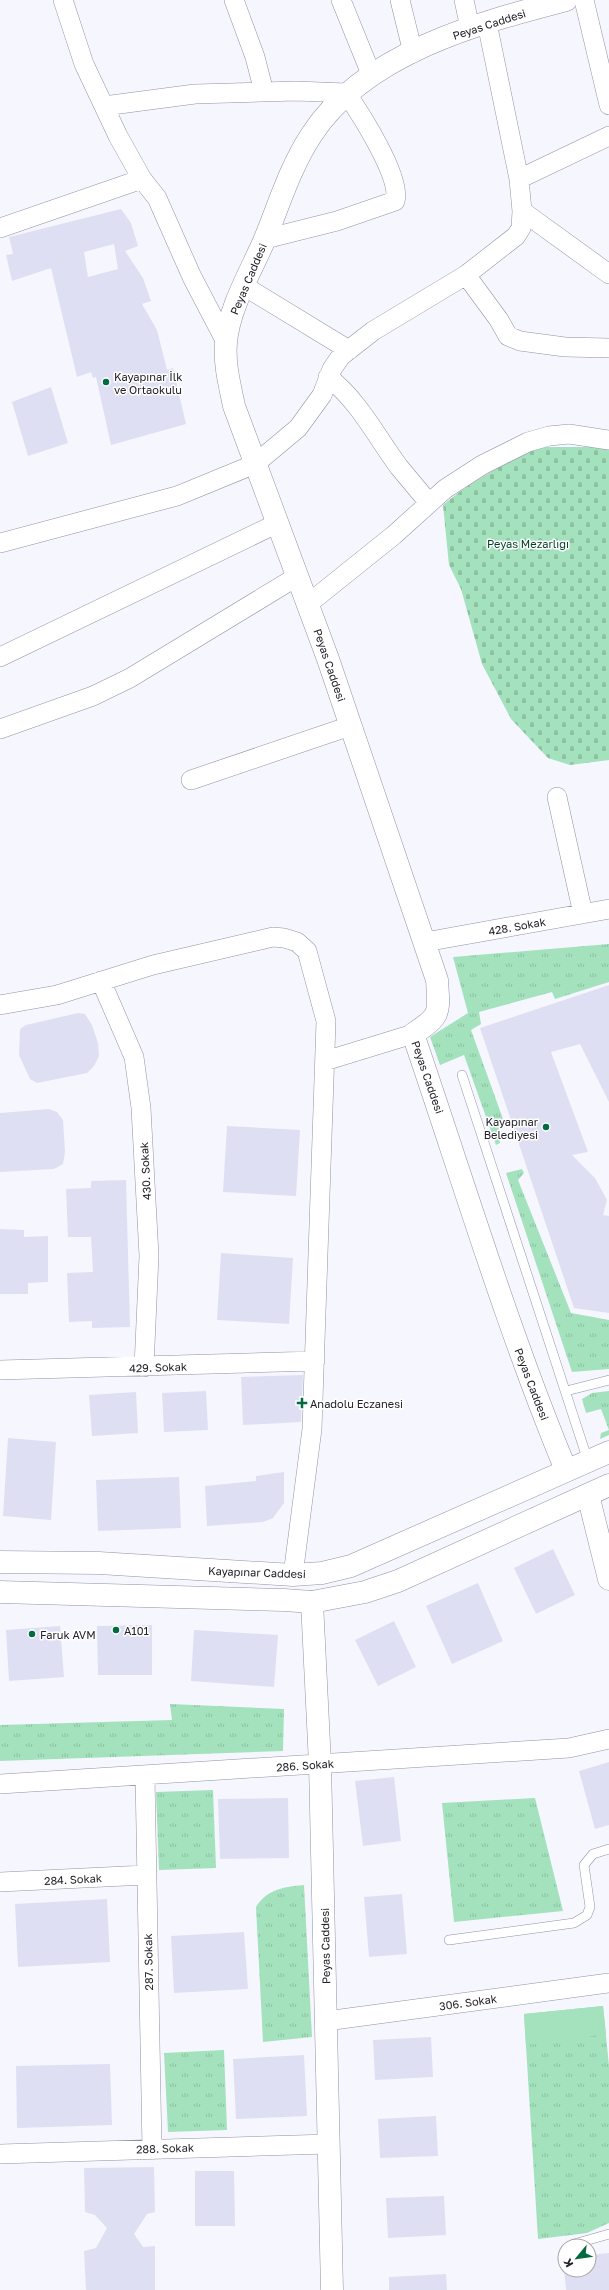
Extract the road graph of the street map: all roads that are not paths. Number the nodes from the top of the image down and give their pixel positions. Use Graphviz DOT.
graph roads {
  1 [pos="63,0"];
  2 [pos="234,0"];
  3 [pos="341,0"];
  4 [pos="400,0"];
  5 [pos="464,0"];
  6 [pos="566,0"];
  7 [pos="584,0"];
  8 [pos="478,26"];
  9 [pos="413,53"];
  10 [pos="371,74"];
  11 [pos="264,92"];
  12 [pos="346,94"];
  13 [pos="609,105"];
  14 [pos="104,106"];
  15 [pos="609,136"];
  16 [pos="142,179"];
  17 [pos="519,179"];
  18 [pos="522,211"];
  19 [pos="0,228"];
  20 [pos="265,239"];
  21 [pos="609,274"];
  22 [pos="466,275"];
  23 [pos="244,286"];
  24 [pos="226,342"];
  25 [pos="609,348"];
  26 [pos="349,350"];
  27 [pos="328,377"];
  28 [pos="609,440"];
  29 [pos="255,464"];
  30 [pos="429,503"];
  31 [pos="278,523"];
  32 [pos="0,543"];
  33 [pos="298,576"];
  34 [pos="308,604"];
  35 [pos="0,657"];
  36 [pos="350,726"];
  37 [pos="0,729"];
  38 [pos="191,780"];
  39 [pos="557,797"];
  40 [pos="609,909"];
  41 [pos="583,914"];
  42 [pos="425,942"];
  43 [pos="101,981"];
  44 [pos="0,1005"];
  45 [pos="413,1034"];
  46 [pos="325,1061"];
  47 [pos="462,1075"];
  48 [pos="315,1361"];
  49 [pos="144,1367"];
  50 [pos="0,1370"];
  51 [pos="609,1380"];
  52 [pos="566,1390"];
  53 [pos="609,1452"];
  54 [pos="588,1461"];
  55 [pos="566,1470"];
  56 [pos="609,1485"];
  57 [pos="588,1494"];
  58 [pos="0,1562"];
  59 [pos="293,1575"];
  60 [pos="609,1579"];
  61 [pos="0,1592"];
  62 [pos="312,1602"];
  63 [pos="609,1739"];
  64 [pos="320,1764"];
  65 [pos="145,1776"];
  66 [pos="0,1784"];
  67 [pos="609,1849"];
  68 [pos="146,1875"];
  69 [pos="0,1882"];
  70 [pos="449,1940"];
  71 [pos="609,1983"];
  72 [pos="326,2021"];
  73 [pos="329,2144"];
  74 [pos="152,2149"];
  75 [pos="0,2154"];
  76 [pos="609,2234"];
  77 [pos="595,2238"];
  78 [pos="332,2290"];
  1 -- 14 [label="street"];
  2 -- 11 [label="street"];
  3 -- 10 [label="street"];
  4 -- 9 [label="street"];
  5 -- 8 [label="street"];
  6 -- 8 [label="street, Peyas Caddesi"];
  7 -- 13 [label="street"];
  8 -- 9 [label="street, Peyas Caddesi"];
  8 -- 17 [label="street"];
  9 -- 10 [label="street, Peyas Caddesi"];
  10 -- 12 [label="street, Peyas Caddesi"];
  11 -- 12 [label="street"];
  11 -- 14 [label="street"];
  12 -- 20 [label="street, Peyas Caddesi"];
  12 -- 20 [label="street"];
  14 -- 16 [label="street"];
  15 -- 17 [label="street"];
  16 -- 19 [label="street"];
  16 -- 24 [label="street"];
  17 -- 18 [label="street"];
  18 -- 21 [label="street"];
  18 -- 22 [label="street"];
  20 -- 23 [label="street, Peyas Caddesi"];
  22 -- 25 [label="street"];
  22 -- 26 [label="street"];
  23 -- 24 [label="street, Peyas Caddesi"];
  23 -- 26 [label="street"];
  24 -- 29 [label="street, Peyas Caddesi"];
  26 -- 27 [label="street"];
  27 -- 29 [label="street"];
  27 -- 30 [label="street"];
  28 -- 30 [label="street"];
  29 -- 31 [label="street, Peyas Caddesi"];
  29 -- 32 [label="street"];
  30 -- 34 [label="street"];
  31 -- 33 [label="street, Peyas Caddesi"];
  31 -- 35 [label="street"];
  33 -- 34 [label="street, Peyas Caddesi"];
  33 -- 37 [label="street"];
  34 -- 36 [label="street, Peyas Caddesi"];
  36 -- 38 [label="street"];
  36 -- 42 [label="street, Peyas Caddesi"];
  39 -- 41 [label="street"];
  40 -- 41 [label="street, 428. Sokak"];
  41 -- 42 [label="street, 428. Sokak"];
  42 -- 45 [label="street, Peyas Caddesi"];
  43 -- 44 [label="street"];
  43 -- 46 [label="street"];
  43 -- 49 [label="street, 430. Sokak"];
  45 -- 46 [label="street"];
  45 -- 55 [label="street, Peyas Caddesi"];
  46 -- 48 [label="street"];
  47 -- 52 [label="lane"];
  48 -- 49 [label="street, 429. Sokak"];
  48 -- 59 [label="street"];
  49 -- 50 [label="street, 429. Sokak"];
  51 -- 52 [label="lane"];
  52 -- 54 [label="lane"];
  53 -- 54 [label="street, Kayapınar Caddesi"];
  54 -- 55 [label="street, Kayapınar Caddesi"];
  55 -- 59 [label="street, Kayapınar Caddesi"];
  56 -- 57 [label="street"];
  57 -- 60 [label="street"];
  57 -- 62 [label="street"];
  58 -- 59 [label="street, Kayapınar Caddesi"];
  61 -- 62 [label="street"];
  62 -- 64 [label="street, Peyas Caddesi"];
  63 -- 64 [label="street, 286. Sokak"];
  64 -- 65 [label="street, 286. Sokak"];
  64 -- 72 [label="street, Peyas Caddesi"];
  65 -- 66 [label="street, 286. Sokak"];
  65 -- 68 [label="street, 287. Sokak"];
  67 -- 70 [label="lane"];
  68 -- 69 [label="street, 284. Sokak"];
  68 -- 74 [label="street, 287. Sokak"];
  71 -- 72 [label="street, 306. Sokak"];
  72 -- 73 [label="street, Peyas Caddesi"];
  73 -- 74 [label="street, 288. Sokak"];
  73 -- 78 [label="street, Peyas Caddesi"];
  74 -- 75 [label="street, 288. Sokak"];
  76 -- 77 [label="lane"];
}
